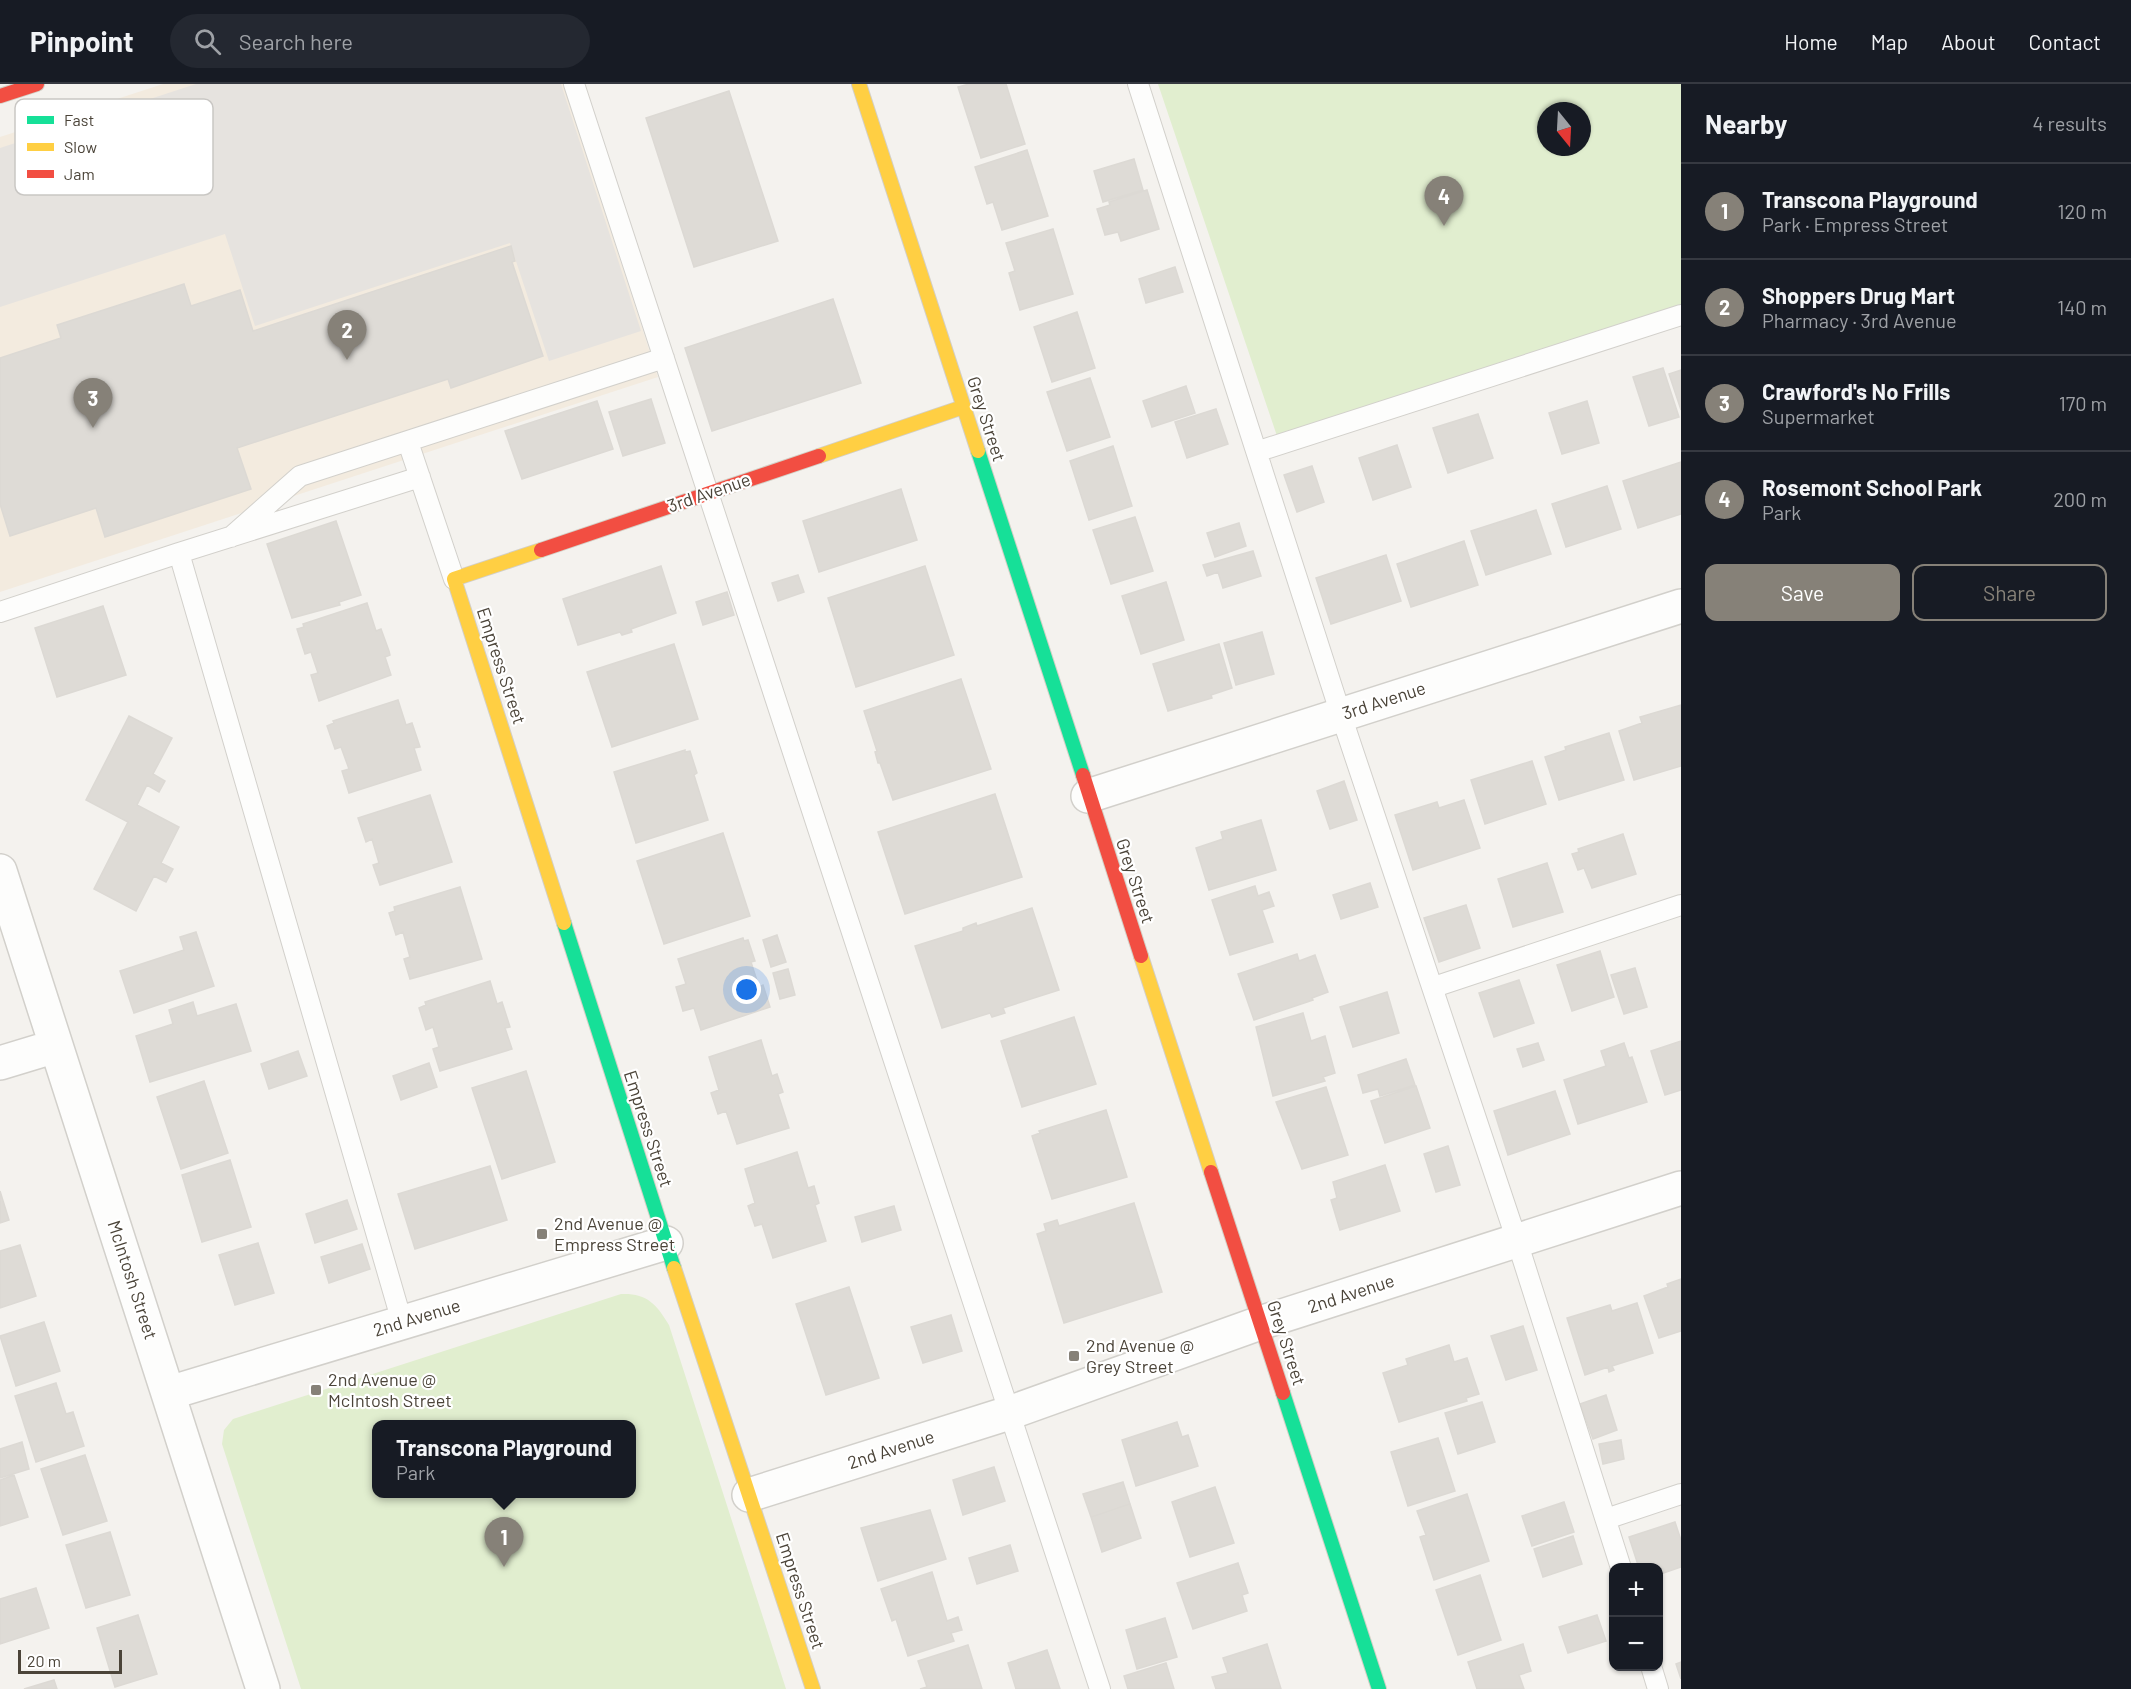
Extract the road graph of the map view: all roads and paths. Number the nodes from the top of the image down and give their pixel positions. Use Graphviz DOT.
graph roads {
  1 [pos="38,84"];
  2 [pos="573,84"];
  3 [pos="859,84"];
  4 [pos="1138,84"];
  5 [pos="0,96"];
  6 [pos="1681,315"];
  7 [pos="664,358"];
  8 [pos="963,407"];
  9 [pos="408,442"];
  10 [pos="1258,451"];
  11 [pos="420,477"];
  12 [pos="708,494"];
  13 [pos="231,537"];
  14 [pos="179,553"];
  15 [pos="454,579"];
  16 [pos="1681,606"];
  17 [pos="0,612"];
  18 [pos="1341,715"];
  19 [pos="1088,796"];
  20 [pos="0,872"];
  21 [pos="1681,905"];
  22 [pos="1434,987"];
  23 [pos="56,1046"];
  24 [pos="0,1063"];
  25 [pos="1681,1188"];
  26 [pos="1517,1241"];
  27 [pos="666,1243"];
  28 [pos="402,1322"];
  29 [pos="1260,1323"];
  30 [pos="169,1393"];
  31 [pos="1010,1413"];
  32 [pos="1681,1494"];
  33 [pos="749,1495"];
  34 [pos="1606,1519"];
  35 [pos="1619,1563"];
  36 [pos="1653,1671"];
  37 [pos="263,1689"];
  38 [pos="813,1689"];
  39 [pos="1100,1689"];
  40 [pos="1380,1689"];
  41 [pos="1658,1689"];
  1 -- 5 [label="street"];
  2 -- 7 [label="lane"];
  3 -- 8 [label="street, Grey Street"];
  4 -- 10 [label="lane"];
  6 -- 10 [label="lane"];
  7 -- 9 [label="lane"];
  7 -- 12 [label="lane"];
  8 -- 12 [label="street, 3rd Avenue"];
  8 -- 19 [label="street, Grey Street"];
  9 -- 11 [label="lane"];
  9 -- 13 [label="lane"];
  10 -- 18 [label="lane"];
  11 -- 13 [label="lane"];
  11 -- 15 [label="lane"];
  12 -- 15 [label="street, 3rd Avenue"];
  12 -- 31 [label="lane"];
  13 -- 14 [label="lane"];
  14 -- 17 [label="lane"];
  14 -- 28 [label="lane"];
  15 -- 27 [label="street, Empress Street"];
  16 -- 18 [label="street, 3rd Avenue"];
  18 -- 19 [label="street, 3rd Avenue"];
  18 -- 22 [label="lane"];
  19 -- 29 [label="street, Grey Street"];
  20 -- 23 [label="street, McIntosh Street"];
  21 -- 22 [label="lane"];
  22 -- 26 [label="lane"];
  23 -- 24 [label="street"];
  23 -- 30 [label="street, McIntosh Street"];
  25 -- 26 [label="street, 2nd Avenue"];
  26 -- 29 [label="street, 2nd Avenue"];
  26 -- 34 [label="lane"];
  27 -- 28 [label="street, 2nd Avenue"];
  27 -- 33 [label="street, Empress Street"];
  28 -- 30 [label="street, 2nd Avenue"];
  29 -- 31 [label="street, 2nd Avenue"];
  29 -- 40 [label="street, Grey Street"];
  30 -- 37 [label="street, McIntosh Street"];
  31 -- 33 [label="street, 2nd Avenue"];
  31 -- 39 [label="lane"];
  32 -- 34 [label="lane"];
  33 -- 38 [label="street, Empress Street"];
  34 -- 35 [label="lane"];
  36 -- 41 [label="lane"];
}
